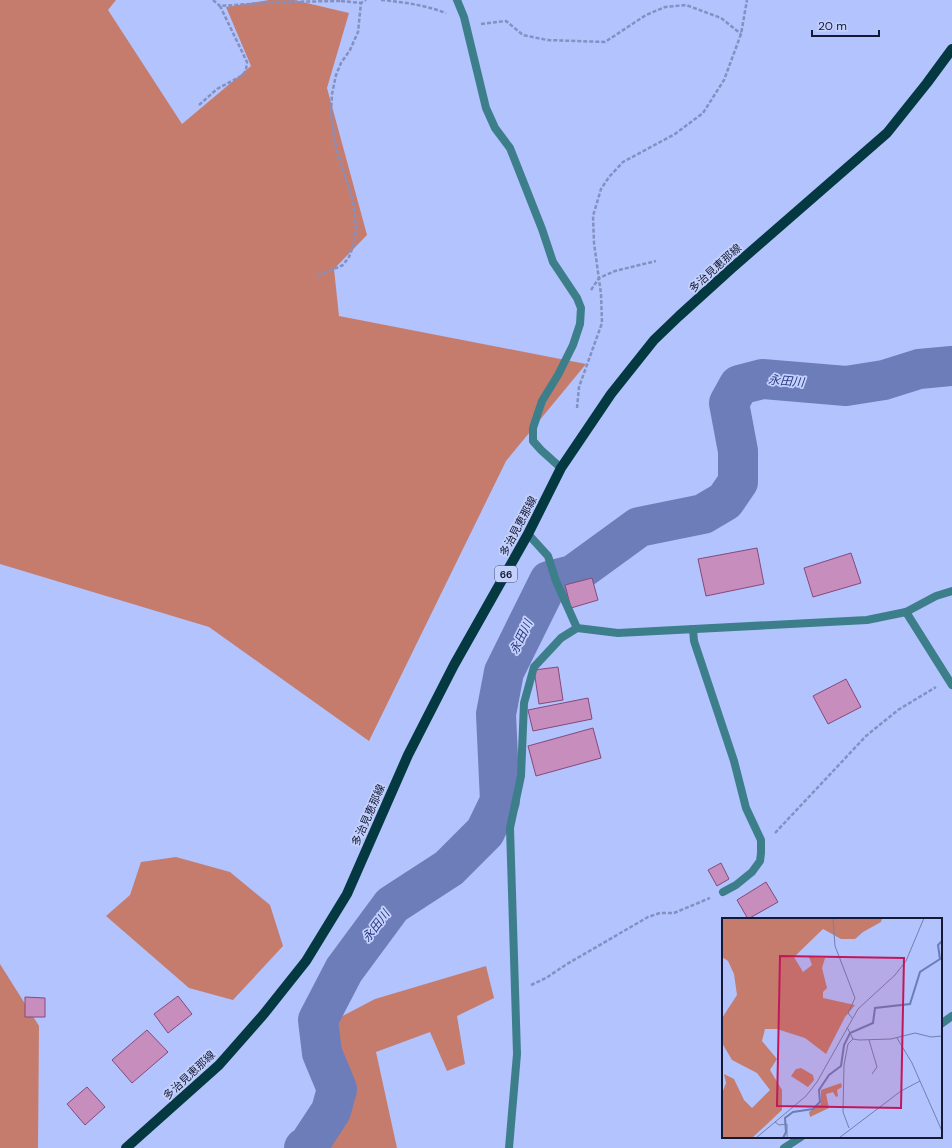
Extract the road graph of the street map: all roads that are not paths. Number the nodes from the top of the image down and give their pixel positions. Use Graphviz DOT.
graph roads {
  1 [pos="457,0"];
  2 [pos="952,49"];
  3 [pos="561,468"];
  4 [pos="528,534"];
  5 [pos="952,591"];
  6 [pos="906,612"];
  7 [pos="577,628"];
  8 [pos="693,629"];
  9 [pos="950,682"];
  10 [pos="723,892"];
  11 [pos="952,1016"];
  12 [pos="942,1023"];
  13 [pos="800,1138"];
  14 [pos="126,1148"];
  15 [pos="509,1148"];
  16 [pos="784,1148"];
  1 -- 3 [label="street"];
  2 -- 3 [label="main road, 多治見恵那線 / 66"];
  3 -- 4 [label="main road, 多治見恵那線 / 66"];
  4 -- 7 [label="street"];
  4 -- 14 [label="main road, 多治見恵那線 / 66"];
  5 -- 6 [label="street"];
  6 -- 8 [label="street"];
  6 -- 9 [label="street"];
  7 -- 8 [label="street"];
  7 -- 15 [label="street"];
  8 -- 10 [label="street"];
  11 -- 12 [label="street"];
  13 -- 16 [label="street"];
}
